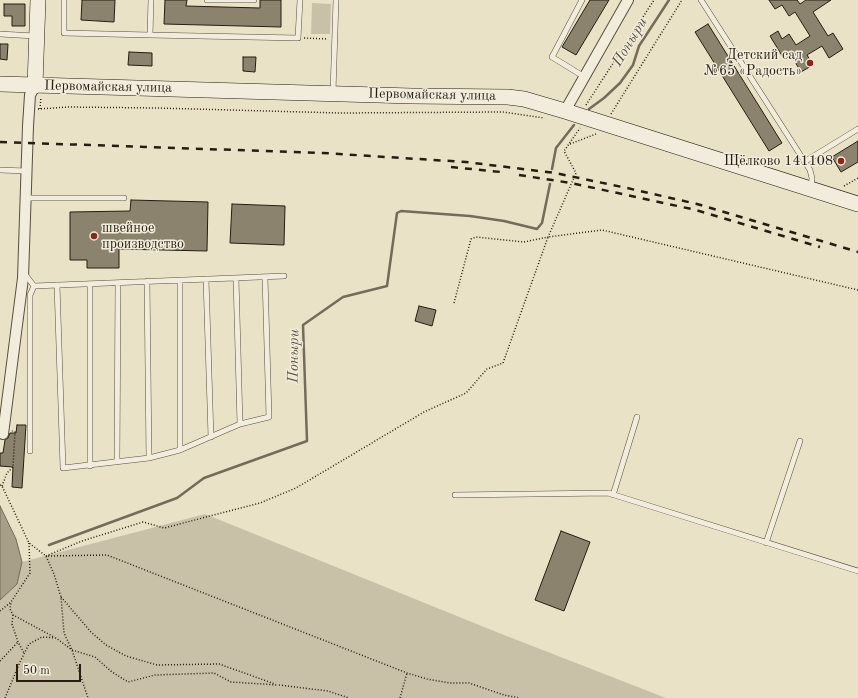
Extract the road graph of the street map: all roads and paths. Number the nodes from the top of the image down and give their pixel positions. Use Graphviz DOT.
graph roads {
  1 [pos="38,0"];
  2 [pos="64,0"];
  3 [pos="151,0"];
  4 [pos="207,0"];
  5 [pos="254,0"];
  6 [pos="300,0"];
  7 [pos="336,0"];
  8 [pos="582,0"];
  9 [pos="628,0"];
  10 [pos="654,0"];
  11 [pos="682,0"];
  12 [pos="701,0"];
  13 [pos="0,34"];
  14 [pos="150,35"];
  15 [pos="37,36"];
  16 [pos="298,38"];
  17 [pos="335,39"];
  18 [pos="584,76"];
  19 [pos="0,84"];
  20 [pos="38,89"];
  21 [pos="333,93"];
  22 [pos="40,109"];
  23 [pos="29,110"];
  24 [pos="583,110"];
  25 [pos="565,111"];
  26 [pos="609,116"];
  27 [pos="547,118"];
  28 [pos="582,125"];
  29 [pos="858,128"];
  30 [pos="597,134"];
  31 [pos="568,144"];
  32 [pos="804,162"];
  33 [pos="0,170"];
  34 [pos="26,171"];
  35 [pos="811,189"];
  36 [pos="25,198"];
  37 [pos="124,198"];
  38 [pos="855,201"];
  39 [pos="548,237"];
  40 [pos="23,273"];
  41 [pos="284,276"];
  42 [pos="264,277"];
  43 [pos="236,278"];
  44 [pos="206,279"];
  45 [pos="180,280"];
  46 [pos="147,281"];
  47 [pos="118,283"];
  48 [pos="90,284"];
  49 [pos="57,285"];
  50 [pos="34,286"];
  51 [pos="858,290"];
  52 [pos="454,303"];
  53 [pos="637,417"];
  54 [pos="240,424"];
  55 [pos="3,429"];
  56 [pos="211,437"];
  57 [pos="800,441"];
  58 [pos="30,450"];
  59 [pos="180,450"];
  60 [pos="149,458"];
  61 [pos="117,462"];
  62 [pos="90,466"];
  63 [pos="1,485"];
  64 [pos="455,495"];
  65 [pos="613,495"];
  66 [pos="29,543"];
  67 [pos="766,543"];
  68 [pos="46,556"];
  69 [pos="858,571"];
  70 [pos="61,598"];
  71 [pos="11,602"];
  72 [pos="0,611"];
  73 [pos="14,615"];
  74 [pos="56,638"];
  75 [pos="18,642"];
  76 [pos="72,650"];
  77 [pos="24,653"];
  78 [pos="0,661"];
  79 [pos="407,673"];
  80 [pos="278,685"];
  81 [pos="5,698"];
  82 [pos="88,698"];
  83 [pos="349,698"];
  84 [pos="400,698"];
  85 [pos="520,698"];
  1 -- 15 [label="street"];
  2 -- 14 [label="lane"];
  3 -- 14 [label="lane"];
  4 -- 5 [label="lane"];
  6 -- 16 [label="lane"];
  7 -- 17 [label="lane"];
  8 -- 18 [label="lane"];
  9 -- 18 [label="street"];
  10 -- 24 [label="path"];
  11 -- 26 [label="path"];
  12 -- 32 [label="lane"];
  13 -- 15 [label="lane"];
  14 -- 16 [label="lane"];
  15 -- 20 [label="street"];
  16 -- 17 [label="path"];
  17 -- 21 [label="lane"];
  18 -- 25 [label="street"];
  19 -- 20 [label="street, Первомайская улица"];
  20 -- 21 [label="street, Первомайская улица"];
  20 -- 22 [label="path"];
  20 -- 23 [label="street"];
  21 -- 25 [label="street, Первомайская улица"];
  22 -- 23 [label="path"];
  22 -- 27 [label="path"];
  23 -- 34 [label="street"];
  25 -- 35 [label="street, Первомайская улица"];
  28 -- 31 [label="path"];
  29 -- 32 [label="lane"];
  30 -- 31 [label="path"];
  31 -- 39 [label="path"];
  32 -- 35 [label="lane"];
  33 -- 34 [label="lane"];
  34 -- 36 [label="street"];
  35 -- 38 [label="street, Первомайская улица"];
  36 -- 37 [label="lane"];
  36 -- 40 [label="street"];
  39 -- 51 [label="path"];
  39 -- 52 [label="path"];
  39 -- 68 [label="path"];
  40 -- 50 [label="lane"];
  40 -- 55 [label="street"];
  41 -- 42 [label="lane"];
  42 -- 43 [label="lane"];
  42 -- 54 [label="lane"];
  43 -- 44 [label="lane"];
  43 -- 54 [label="lane"];
  44 -- 45 [label="lane"];
  44 -- 56 [label="lane"];
  45 -- 46 [label="lane"];
  45 -- 59 [label="lane"];
  46 -- 47 [label="lane"];
  46 -- 60 [label="lane"];
  47 -- 48 [label="lane"];
  47 -- 61 [label="lane"];
  48 -- 49 [label="lane"];
  48 -- 62 [label="lane"];
  49 -- 50 [label="lane"];
  49 -- 62 [label="lane"];
  50 -- 58 [label="lane"];
  53 -- 65 [label="lane"];
  54 -- 56 [label="lane"];
  55 -- 63 [label="path"];
  56 -- 59 [label="lane"];
  57 -- 67 [label="lane"];
  59 -- 60 [label="lane"];
  60 -- 61 [label="lane"];
  61 -- 62 [label="lane"];
  63 -- 66 [label="path"];
  64 -- 65 [label="lane"];
  65 -- 67 [label="lane"];
  66 -- 68 [label="path"];
  66 -- 71 [label="path"];
  67 -- 69 [label="lane"];
  68 -- 70 [label="path"];
  68 -- 79 [label="path"];
  70 -- 76 [label="path"];
  70 -- 80 [label="path"];
  71 -- 72 [label="path"];
  71 -- 73 [label="path"];
  73 -- 74 [label="path"];
  73 -- 75 [label="path"];
  74 -- 76 [label="path"];
  74 -- 77 [label="path"];
  75 -- 77 [label="path"];
  75 -- 78 [label="path"];
  76 -- 80 [label="path"];
  76 -- 82 [label="path"];
  77 -- 81 [label="path"];
  79 -- 84 [label="path"];
  79 -- 85 [label="path"];
  80 -- 83 [label="path"];
}
